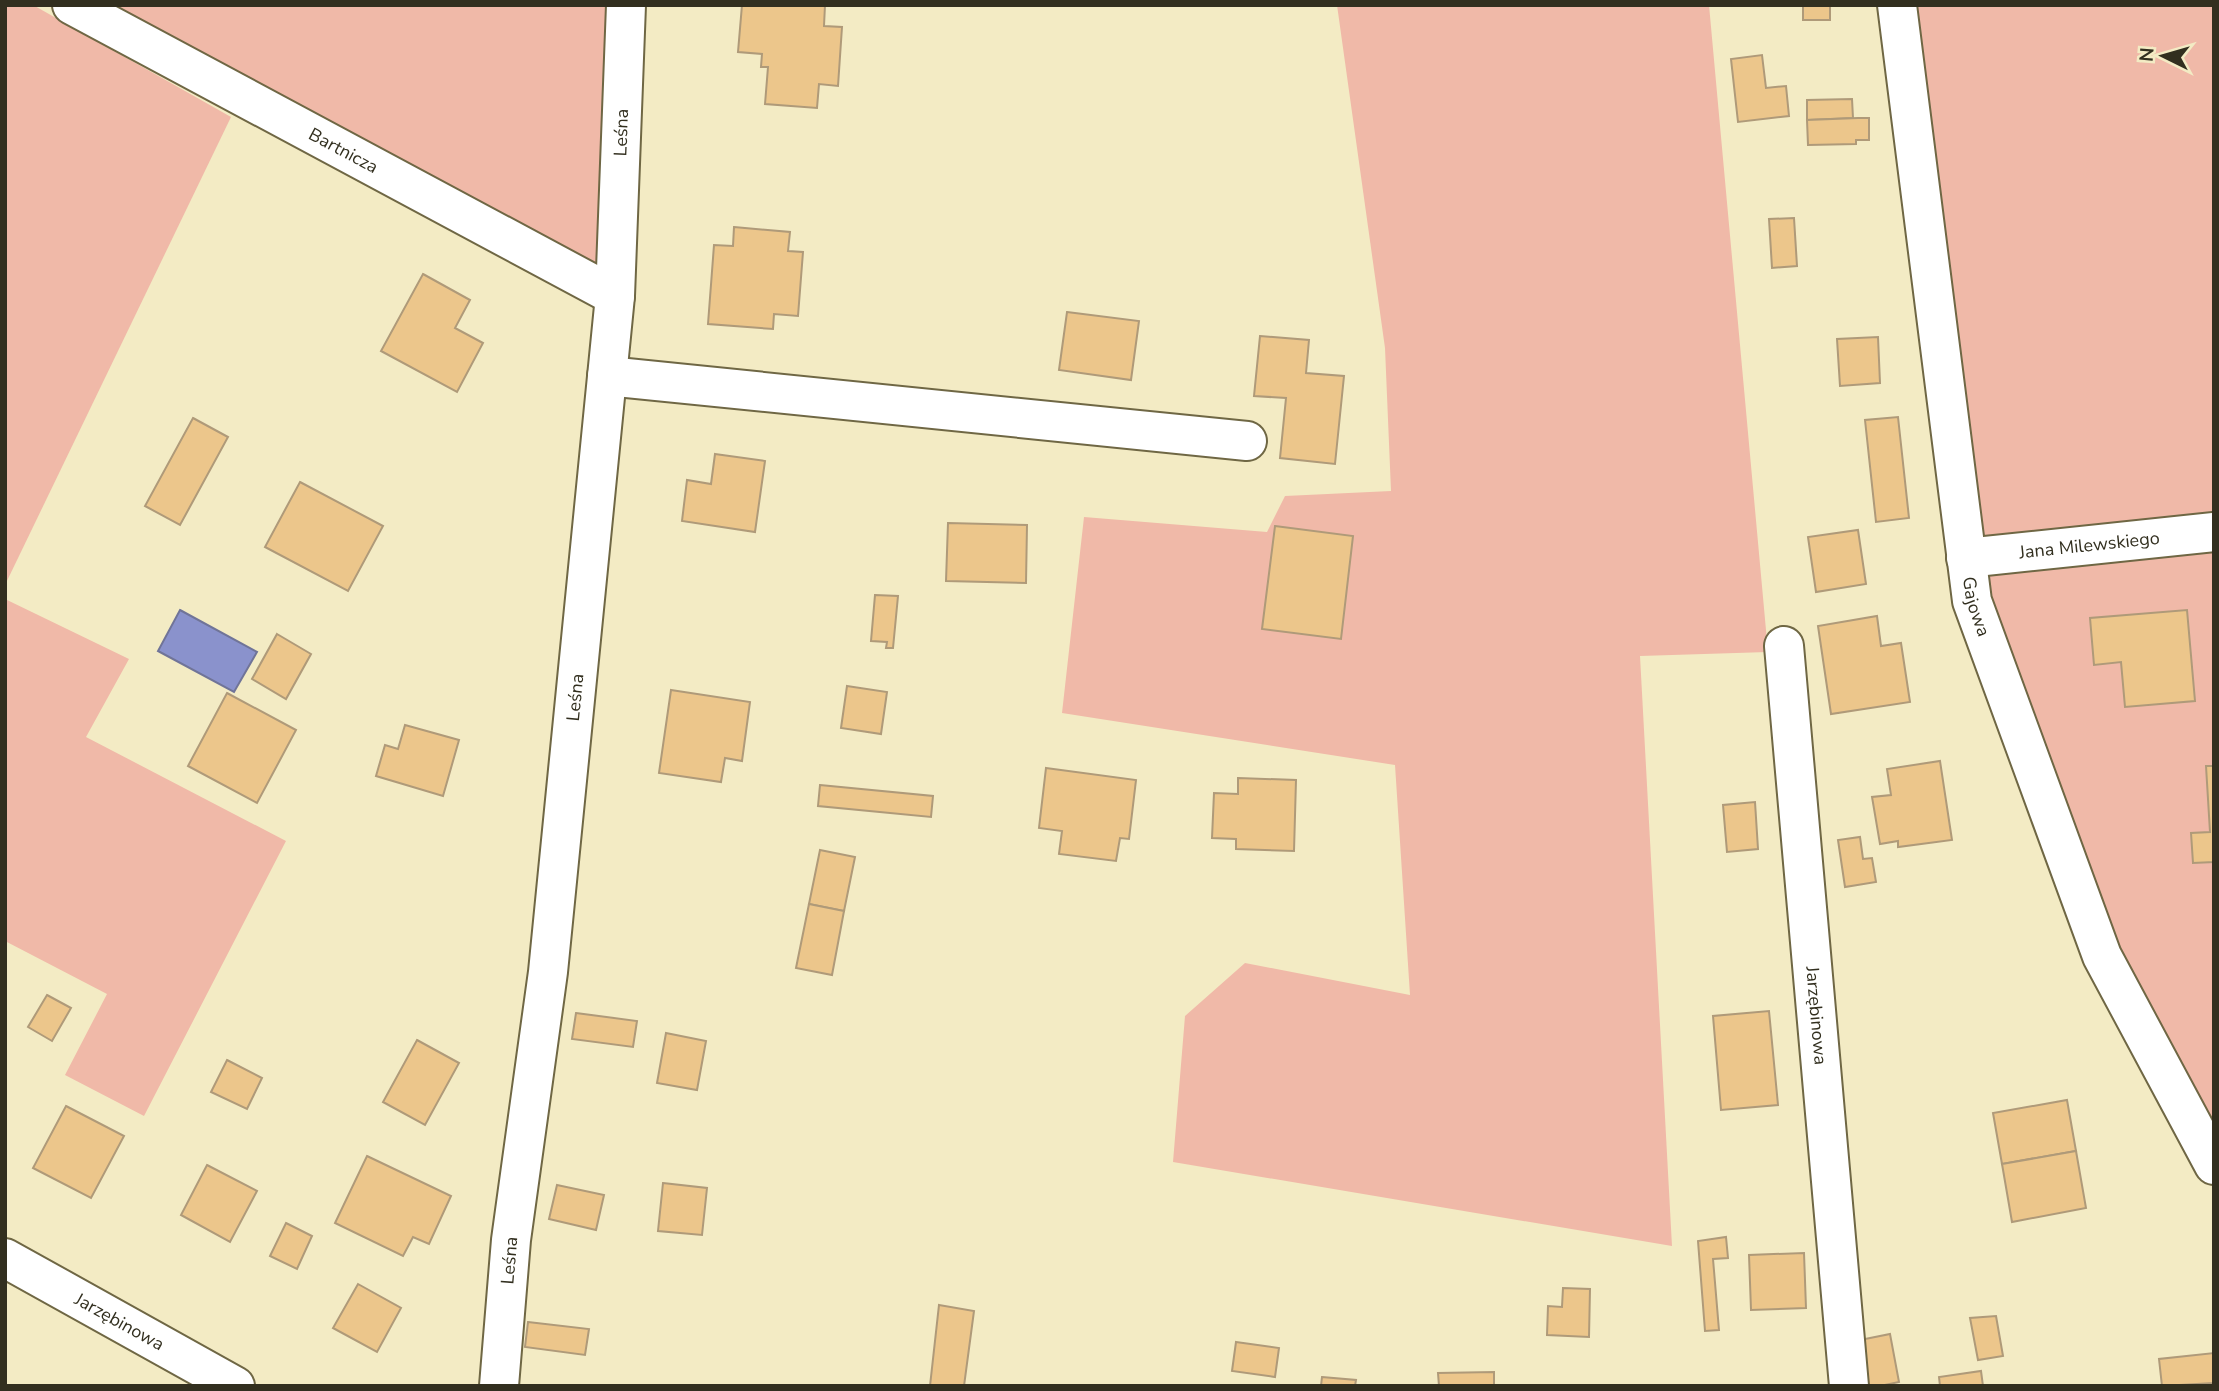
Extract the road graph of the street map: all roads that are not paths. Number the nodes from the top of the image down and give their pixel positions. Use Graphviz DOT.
graph roads {
  1 [pos="72,5"];
  2 [pos="626,5"];
  3 [pos="1897,5"];
  4 [pos="615,296"];
  5 [pos="607,376"];
  6 [pos="1247,441"];
  7 [pos="2214,532"];
  8 [pos="1966,558"];
  9 [pos="1784,646"];
  10 [pos="2214,1165"];
  11 [pos="5,1258"];
  12 [pos="235,1386"];
  13 [pos="499,1386"];
  14 [pos="1849,1386"];
  1 -- 4 [label="street, Bartnicza"];
  2 -- 4 [label="street, Leśna"];
  3 -- 8 [label="street, Gajowa"];
  4 -- 5 [label="street, Leśna"];
  5 -- 6 [label="street"];
  5 -- 13 [label="street, Leśna"];
  7 -- 8 [label="street, Jana Milewskiego"];
  8 -- 10 [label="street, Gajowa"];
  9 -- 14 [label="street, Jarzębinowa"];
  11 -- 12 [label="street, Jarzębinowa"];
}
